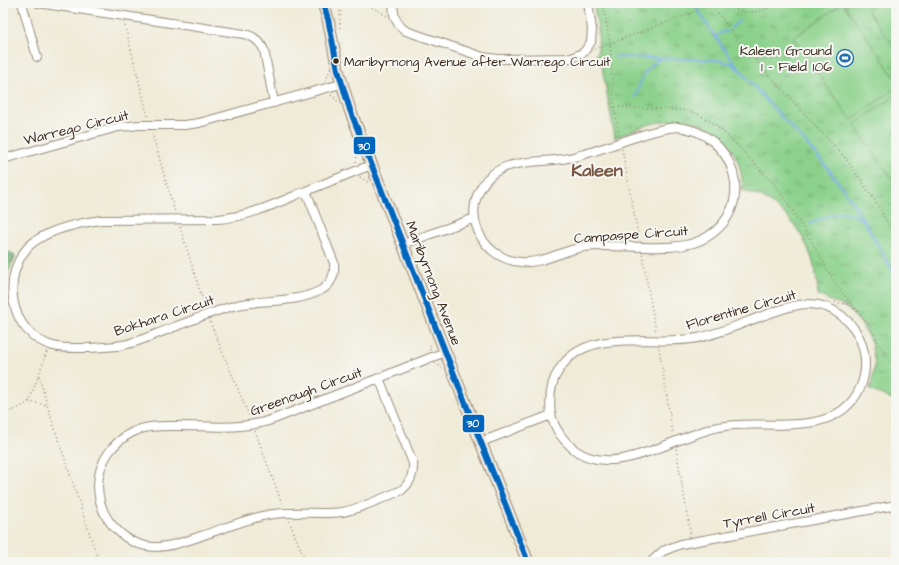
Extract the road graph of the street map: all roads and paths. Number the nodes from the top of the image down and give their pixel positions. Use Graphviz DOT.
graph roads {
  1 [pos="22,3"];
  2 [pos="38,3"];
  3 [pos="121,3"];
  4 [pos="340,3"];
  5 [pos="365,3"];
  6 [pos="394,3"];
  7 [pos="588,3"];
  8 [pos="603,3"];
  9 [pos="711,3"];
  10 [pos="325,6"];
  11 [pos="770,7"];
  12 [pos="121,15"];
  13 [pos="397,22"];
  14 [pos="340,33"];
  15 [pos="610,44"];
  16 [pos="584,52"];
  17 [pos="37,57"];
  18 [pos="341,84"];
  19 [pos="274,103"];
  20 [pos="614,106"];
  21 [pos="150,125"];
  22 [pos="621,142"];
  23 [pos="3,159"];
  24 [pos="371,165"];
  25 [pos="306,191"];
  26 [pos="475,218"];
  27 [pos="178,219"];
  28 [pos="896,238"];
  29 [pos="403,244"];
  30 [pos="640,246"];
  31 [pos="3,254"];
  32 [pos="18,260"];
  33 [pos="208,315"];
  34 [pos="658,340"];
  35 [pos="50,345"];
  36 [pos="445,352"];
  37 [pos="896,370"];
  38 [pos="39,375"];
  39 [pos="379,378"];
  40 [pos="29,402"];
  41 [pos="47,404"];
  42 [pos="3,414"];
  43 [pos="551,415"];
  44 [pos="253,425"];
  45 [pos="674,441"];
  46 [pos="481,442"];
  47 [pos="896,505"];
  48 [pos="286,513"];
  49 [pos="692,542"];
  50 [pos="99,562"];
  51 [pos="306,562"];
  52 [pos="528,562"];
  53 [pos="651,562"];
  1 -- 17 [label="street"];
  2 -- 12 [label="street"];
  3 -- 12 [label="path"];
  4 -- 14 [label="path"];
  5 -- 13 [label="path"];
  6 -- 13 [label="street"];
  7 -- 16 [label="street"];
  8 -- 15 [label="path"];
  9 -- 11 [label="path"];
  9 -- 15 [label="path"];
  9 -- 28 [label="path"];
  10 -- 18 [label="street, Maribyrnong Avenue"];
  12 -- 19 [label="street"];
  12 -- 21 [label="path"];
  13 -- 16 [label="street"];
  15 -- 16 [label="path"];
  15 -- 20 [label="path"];
  18 -- 19 [label="street, Warrego Circuit"];
  18 -- 24 [label="street, Maribyrnong Avenue"];
  19 -- 21 [label="street, Warrego Circuit"];
  20 -- 22 [label="path"];
  20 -- 37 [label="path"];
  21 -- 23 [label="street, Warrego Circuit"];
  21 -- 27 [label="path"];
  22 -- 26 [label="street, Campaspe Circuit"];
  22 -- 30 [label="path"];
  22 -- 30 [label="street, Campaspe Circuit"];
  24 -- 25 [label="street, Bokhara Circuit"];
  24 -- 29 [label="street, Maribyrnong Avenue"];
  25 -- 27 [label="street, Bokhara Circuit"];
  25 -- 33 [label="street, Bokhara Circuit"];
  26 -- 29 [label="street"];
  26 -- 30 [label="street, Campaspe Circuit"];
  27 -- 32 [label="street, Bokhara Circuit"];
  27 -- 33 [label="path"];
  29 -- 36 [label="street, Maribyrnong Avenue"];
  30 -- 34 [label="path"];
  31 -- 32 [label="path"];
  32 -- 35 [label="street, Bokhara Circuit"];
  33 -- 35 [label="street, Bokhara Circuit"];
  33 -- 44 [label="path"];
  34 -- 43 [label="street, Florentine Circuit"];
  34 -- 45 [label="path"];
  34 -- 45 [label="street, Florentine Circuit"];
  35 -- 38 [label="path"];
  36 -- 39 [label="street, Greenough Circuit"];
  36 -- 46 [label="street, Maribyrnong Avenue"];
  38 -- 40 [label="path"];
  38 -- 41 [label="path"];
  39 -- 44 [label="street, Greenough Circuit"];
  39 -- 48 [label="street, Greenough Circuit"];
  40 -- 41 [label="path"];
  40 -- 42 [label="path"];
  41 -- 50 [label="path"];
  43 -- 45 [label="street, Florentine Circuit"];
  43 -- 46 [label="street"];
  44 -- 48 [label="path"];
  44 -- 48 [label="street, Greenough Circuit"];
  45 -- 49 [label="path"];
  46 -- 52 [label="street, Maribyrnong Avenue"];
  47 -- 49 [label="street, Tyrrell Circuit"];
  48 -- 51 [label="path"];
  49 -- 53 [label="street, Tyrrell Circuit"];
}
